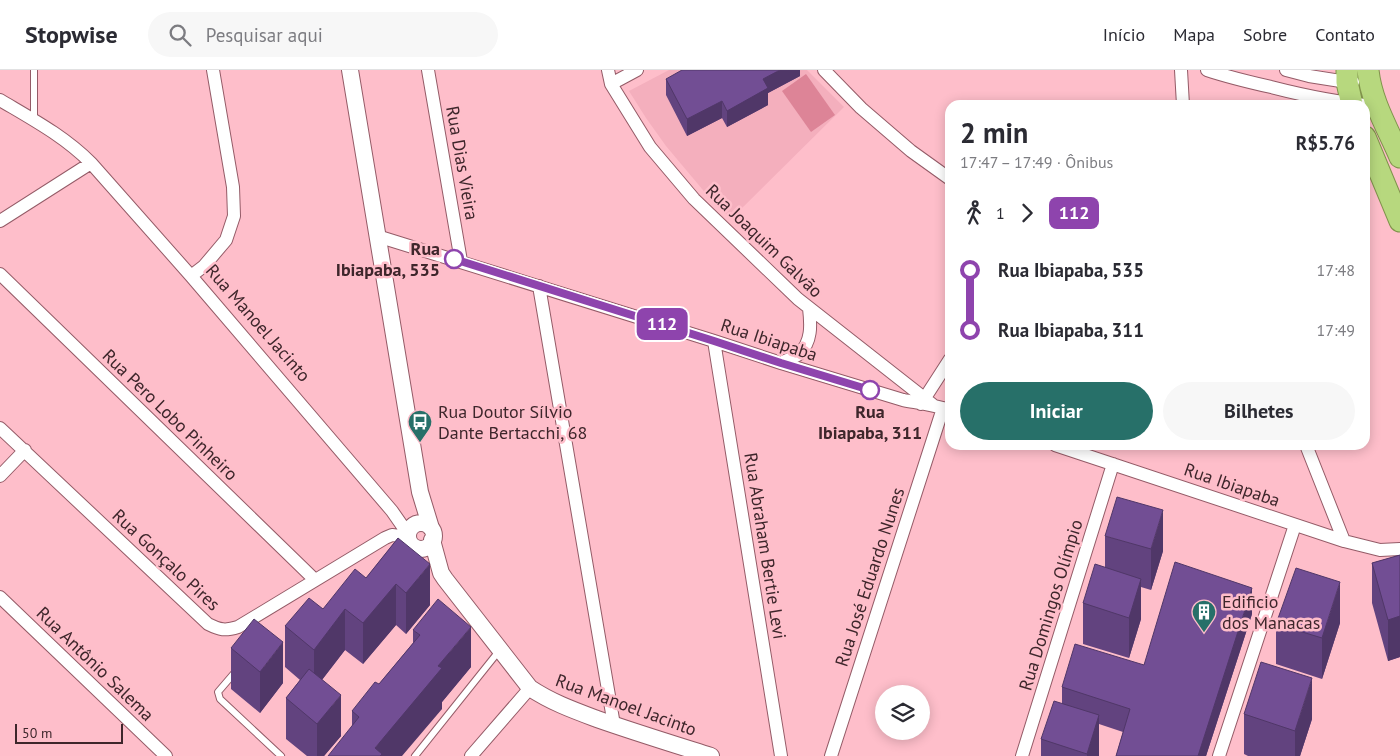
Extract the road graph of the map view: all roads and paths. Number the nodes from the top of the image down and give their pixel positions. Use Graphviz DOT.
graph roads {
  1 [pos="34,70"];
  2 [pos="213,70"];
  3 [pos="350,70"];
  4 [pos="428,70"];
  5 [pos="608,70"];
  6 [pos="637,70"];
  7 [pos="824,70"];
  8 [pos="1181,70"];
  9 [pos="1207,70"];
  10 [pos="1286,70"];
  11 [pos="1369,75"];
  12 [pos="1347,76"];
  13 [pos="611,84"];
  14 [pos="0,100"];
  15 [pos="1183,100"];
  16 [pos="1331,100"];
  17 [pos="1351,100"];
  18 [pos="1370,105"];
  19 [pos="1377,106"];
  20 [pos="34,120"];
  21 [pos="1370,148"];
  22 [pos="1400,157"];
  23 [pos="91,163"];
  24 [pos="945,175"];
  25 [pos="0,221"];
  26 [pos="1400,221"];
  27 [pos="377,236"];
  28 [pos="461,261"];
  29 [pos="0,274"];
  30 [pos="191,276"];
  31 [pos="539,286"];
  32 [pos="809,308"];
  33 [pos="714,341"];
  34 [pos="781,363"];
  35 [pos="945,373"];
  36 [pos="934,405"];
  37 [pos="0,428"];
  38 [pos="25,450"];
  39 [pos="1070,450"];
  40 [pos="1308,450"];
  41 [pos="1113,464"];
  42 [pos="0,476"];
  43 [pos="420,492"];
  44 [pos="1295,525"];
  45 [pos="432,534"];
  46 [pos="412,538"];
  47 [pos="1344,540"];
  48 [pos="1400,549"];
  49 [pos="315,580"];
  50 [pos="0,596"];
  51 [pos="500,650"];
  52 [pos="243,663"];
  53 [pos="530,688"];
  54 [pos="614,725"];
  55 [pos="166,756"];
  56 [pos="281,756"];
  57 [pos="415,756"];
  58 [pos="471,756"];
  59 [pos="711,756"];
  60 [pos="781,756"];
  61 [pos="831,756"];
  62 [pos="1022,756"];
  63 [pos="1219,756"];
  1 -- 20 [label="lane"];
  2 -- 30 [label="street"];
  3 -- 27 [label="street"];
  4 -- 28 [label="street, Rua Dias Vieira"];
  5 -- 13 [label="street, Rua Joaquim Galvão"];
  6 -- 13 [label="street"];
  7 -- 24 [label="street"];
  8 -- 15 [label="street"];
  9 -- 16 [label="street"];
  10 -- 12 [label="street"];
  11 -- 12 [label="street"];
  11 -- 19 [label="highway"];
  12 -- 17 [label="highway"];
  13 -- 32 [label="street, Rua Joaquim Galvão"];
  14 -- 20 [label="street, Rua Manoel Jacinto"];
  18 -- 19 [label="street"];
  19 -- 22 [label="highway"];
  20 -- 23 [label="street, Rua Manoel Jacinto"];
  21 -- 26 [label="highway"];
  23 -- 25 [label="street"];
  23 -- 30 [label="street, Rua Manoel Jacinto"];
  27 -- 28 [label="street, Rua Ibiapaba"];
  27 -- 43 [label="street"];
  28 -- 31 [label="street, Rua Ibiapaba"];
  29 -- 49 [label="street, Rua Pero Lobo Pinheiro"];
  30 -- 46 [label="street, Rua Manoel Jacinto"];
  31 -- 33 [label="street, Rua Ibiapaba"];
  31 -- 54 [label="street"];
  32 -- 34 [label="street"];
  32 -- 36 [label="street, Rua Joaquim Galvão"];
  33 -- 34 [label="street, Rua Ibiapaba"];
  33 -- 60 [label="street, Rua Abraham Bertie Levi"];
  34 -- 36 [label="street, Rua Ibiapaba"];
  35 -- 36 [label="street, Rua José Eduardo Nunes"];
  36 -- 61 [label="street, Rua José Eduardo Nunes"];
  37 -- 38 [label="street, Rua Gonçalo Pires"];
  38 -- 42 [label="street"];
  38 -- 49 [label="street, Rua Gonçalo Pires"];
  39 -- 41 [label="street, Rua Ibiapaba"];
  40 -- 47 [label="street"];
  41 -- 44 [label="street, Rua Ibiapaba"];
  41 -- 62 [label="street, Rua Domingos Olímpio"];
  43 -- 45 [label="street, Rua Manoel Jacinto"];
  43 -- 46 [label="street"];
  44 -- 47 [label="street, Rua Ibiapaba"];
  44 -- 63 [label="street"];
  45 -- 46 [label="street"];
  45 -- 46 [label="street"];
  45 -- 51 [label="street, Rua Manoel Jacinto"];
  46 -- 49 [label="street, Rua Gonçalo Pires"];
  47 -- 48 [label="street, Rua Ibiapaba"];
  50 -- 55 [label="street, Rua Antônio Salema"];
  51 -- 53 [label="street, Rua Manoel Jacinto"];
  51 -- 57 [label="lane"];
  52 -- 56 [label="lane"];
  53 -- 54 [label="street, Rua Manoel Jacinto"];
  53 -- 58 [label="street"];
  54 -- 59 [label="street, Rua Manoel Jacinto"];
}
